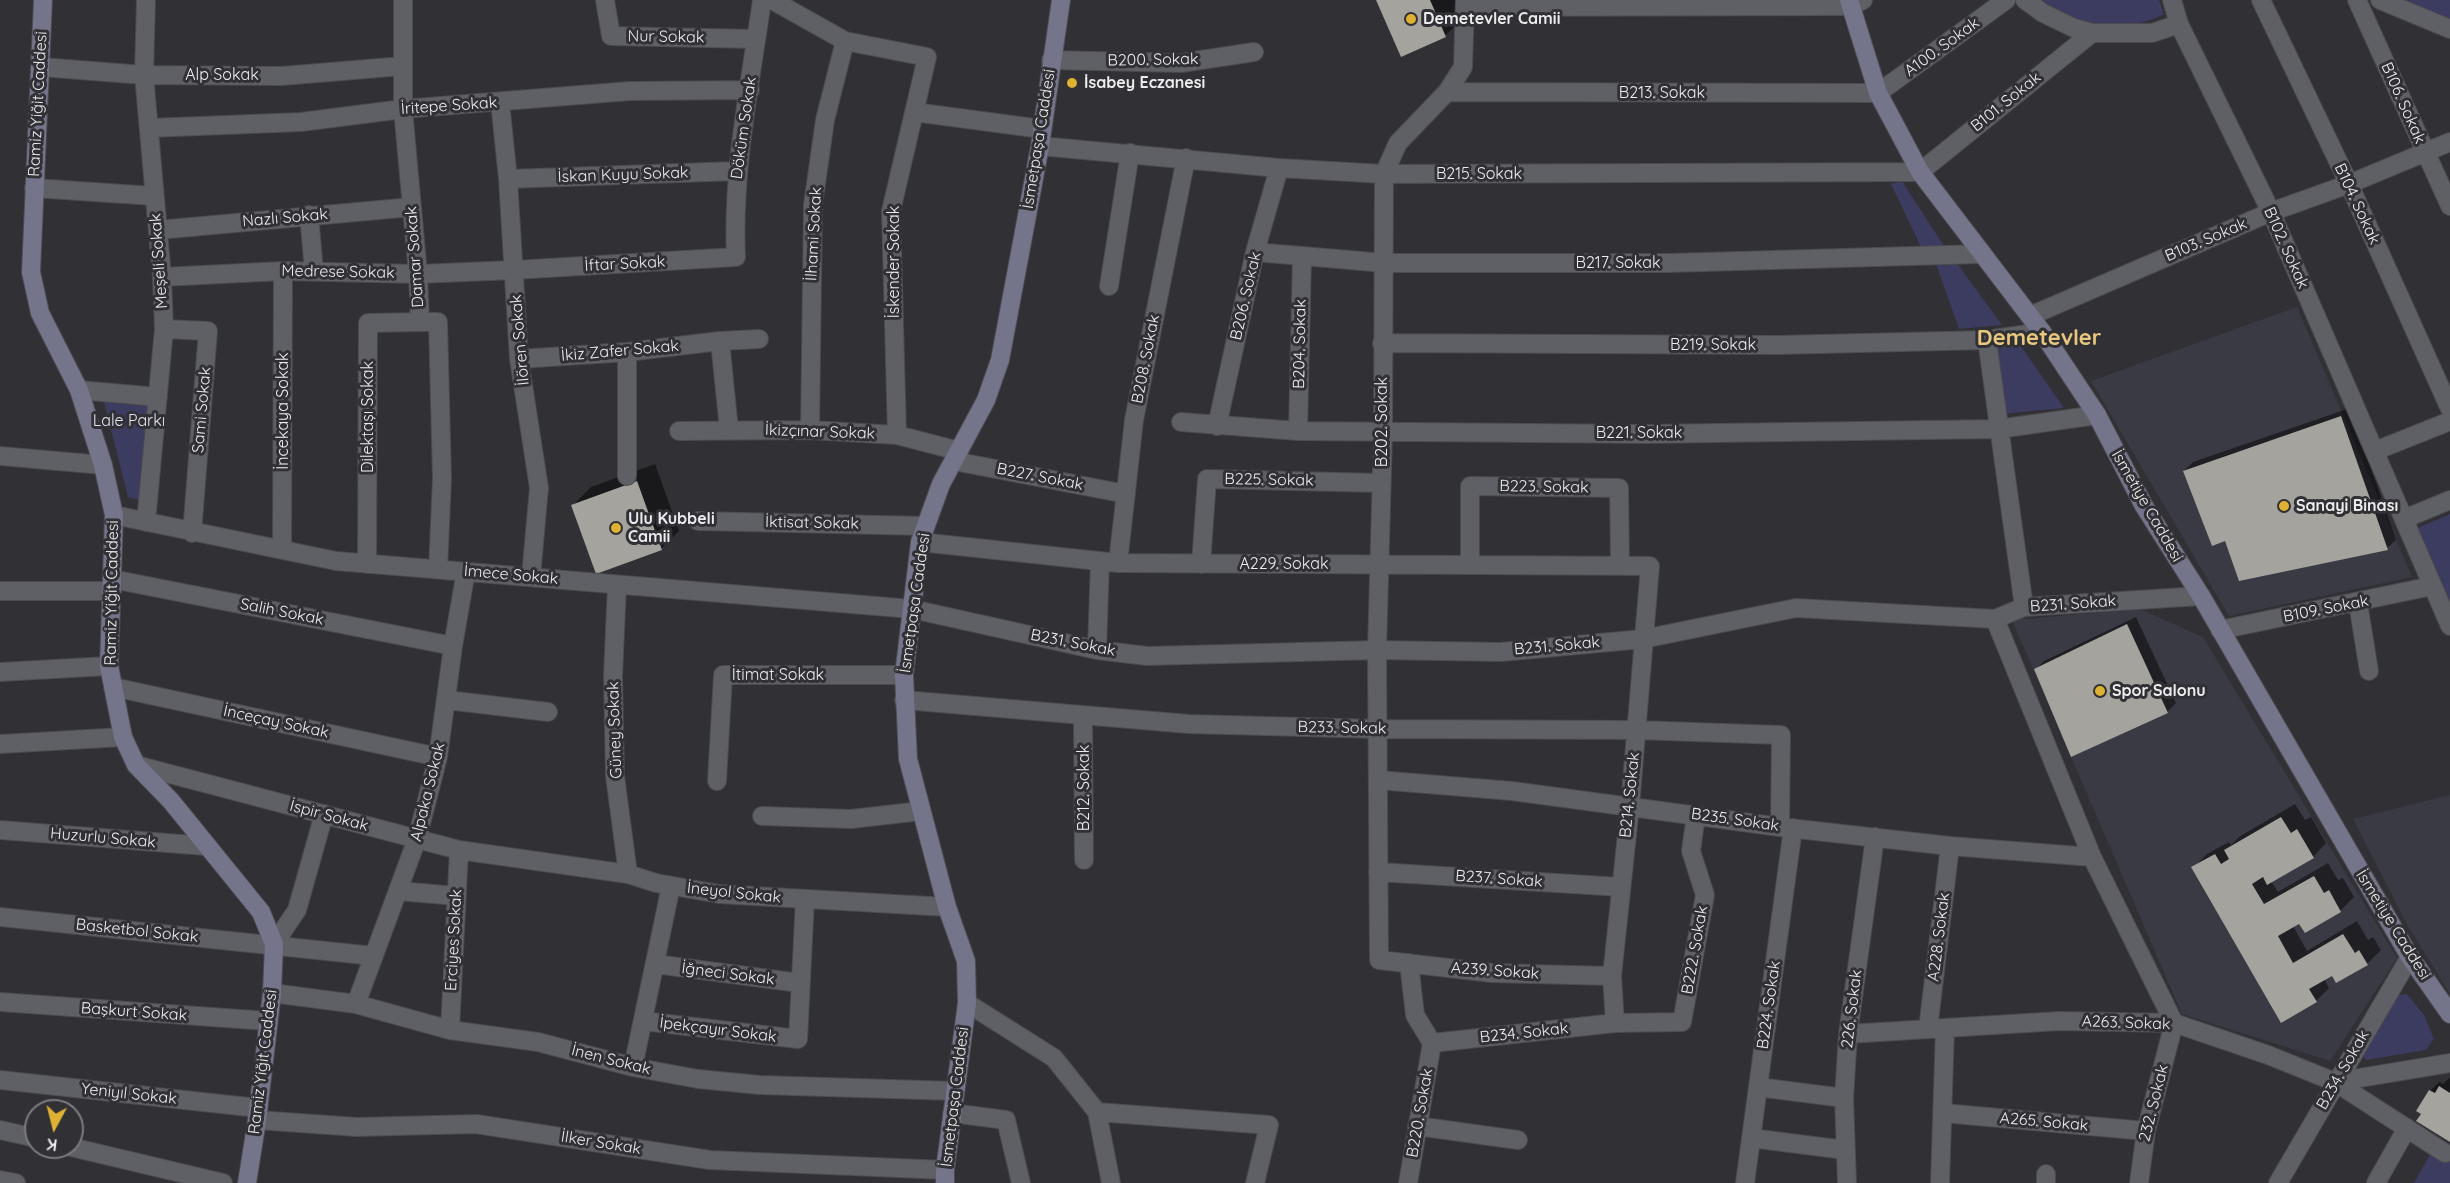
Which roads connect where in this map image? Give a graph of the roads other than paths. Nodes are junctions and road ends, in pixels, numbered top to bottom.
1 (43, 0) edge
2 (146, 0) edge
3 (403, 0) edge
4 (605, 0) edge
5 (762, 0) edge
6 (772, 0) edge
7 (1061, 0) edge
8 (2006, 0) edge
9 (2025, 0) edge
10 (2172, 0) edge
11 (2261, 0) edge
12 (2357, 0) edge
13 (2380, 0) edge
14 (1854, 2) edge
15 (1465, 3) edge
16 (2179, 24) junction
17 (2450, 29) edge
18 (2092, 33) junction
19 (756, 39) junction
20 (845, 41) junction
21 (1254, 52) dead end
22 (1051, 60) junction
23 (404, 66) junction
24 (41, 67) junction
25 (144, 75) junction
26 (750, 90) junction
27 (1447, 92) junction
28 (1878, 93) junction
29 (500, 102) junction
30 (404, 109) junction
31 (914, 112) junction
32 (149, 128) junction
33 (1041, 137) junction
34 (2450, 142) edge
35 (1130, 153) junction
36 (2426, 153) junction
37 (1186, 158) junction
38 (1279, 168) junction
39 (737, 171) junction
40 (1920, 172) junction
41 (1384, 174) junction
42 (508, 179) junction
43 (2349, 184) junction
44 (34, 188) junction
45 (154, 196) junction
46 (2450, 206) edge
47 (412, 207) junction
48 (2271, 212) junction
49 (309, 215) junction
50 (158, 230) junction
51 (1255, 252) junction
52 (1981, 254) junction
53 (1302, 256) junction
54 (736, 257) joint
55 (1385, 263) junction
56 (514, 270) junction
57 (283, 271) junction
58 (314, 271) junction
59 (418, 274) junction
60 (162, 277) junction
61 (1108, 286) dead end
62 (2030, 316) junction
63 (420, 322) junction
64 (164, 329) junction
65 (2042, 332) junction
66 (759, 339) dead end
67 (1988, 340) junction
68 (720, 341) junction
69 (1382, 342) junction
70 (627, 352) junction
71 (519, 359) junction
72 (79, 390) junction
73 (158, 397) junction
74 (2450, 409) edge
75 (2097, 415) junction
76 (2450, 421) edge
77 (1181, 422) dead end
78 (1217, 426) junction
79 (1998, 429) junction
80 (729, 430) junction
81 (810, 430) junction
82 (679, 431) dead end
83 (1298, 431) junction
84 (1383, 433) junction
85 (897, 435) junction
86 (2375, 451) junction
87 (0, 456) edge
88 (956, 456) junction
89 (103, 465) junction
90 (627, 476) dead end
91 (1381, 483) junction
92 (1126, 494) junction
93 (2450, 500) edge
94 (114, 515) junction
95 (2404, 519) junction
96 (698, 521) dead end
97 (146, 522) junction
98 (192, 532) junction
99 (922, 534) junction
100 (282, 550) junction
101 (1109, 562) junction
102 (1380, 563) junction
103 (368, 564) junction
104 (1201, 564) junction
105 (1470, 564) junction
106 (1620, 564) junction
107 (1650, 566) joint
108 (438, 569) junction
109 (466, 571) junction
110 (531, 576) junction
111 (112, 585) junction
112 (617, 585) junction
113 (2432, 586) junction
114 (0, 591) edge
115 (2201, 596) junction
116 (2358, 603) junction
117 (2024, 607) junction
118 (912, 609) junction
119 (1995, 619) junction
120 (2450, 626) edge
121 (2220, 630) junction
122 (1643, 639) junction
123 (453, 646) junction
124 (1097, 650) junction
125 (1377, 651) junction
126 (109, 666) junction
127 (2369, 671) dead end
128 (0, 672) edge
129 (904, 675) junction
130 (113, 687) junction
131 (447, 700) junction
132 (904, 700) junction
133 (548, 712) dead end
134 (1083, 716) junction
135 (1378, 729) junction
136 (1636, 730) junction
137 (1781, 735) joint
138 (123, 737) junction
139 (0, 744) edge
140 (438, 757) junction
141 (136, 765) junction
142 (1378, 780) junction
143 (717, 781) dead end
144 (1630, 806) junction
145 (921, 811) junction
146 (324, 814) junction
147 (1696, 815) junction
148 (762, 816) dead end
149 (1786, 827) junction
150 (0, 830) edge
151 (1875, 837) junction
152 (417, 839) junction
153 (207, 846) junction
154 (1950, 846) junction
155 (459, 850) junction
156 (2092, 857) junction
157 (1084, 860) dead end
158 (524, 861) joint
159 (1378, 872) junction
160 (628, 874) junction
161 (671, 886) junction
162 (1621, 887) junction
163 (398, 891) junction
164 (457, 896) junction
165 (804, 899) junction
166 (947, 907) junction
167 (0, 917) edge
168 (274, 944) junction
169 (374, 956) junction
170 (2410, 957) junction
171 (1379, 960) joint
172 (1409, 963) junction
173 (655, 964) junction
174 (1612, 976) junction
175 (801, 983) junction
176 (272, 993) junction
177 (0, 1002) edge
178 (967, 1003) junction
179 (356, 1004) junction
180 (2450, 1014) edge
181 (268, 1021) junction
182 (643, 1021) junction
183 (1615, 1023) junction
184 (2174, 1023) junction
185 (1936, 1029) junction
186 (450, 1030) junction
187 (1848, 1034) junction
188 (1432, 1043) junction
189 (2450, 1063) edge
190 (633, 1067) junction
191 (0, 1080) edge
192 (2336, 1082) junction
193 (1758, 1088) junction
194 (955, 1091) junction
195 (1844, 1098) junction
196 (1097, 1112) junction
197 (952, 1113) junction
198 (1943, 1113) junction
199 (258, 1114) junction
200 (1418, 1126) junction
201 (2407, 1128) junction
202 (0, 1130) edge
203 (2146, 1131) junction
204 (24, 1135) edge
205 (1751, 1138) junction
206 (1518, 1140) dead end
207 (84, 1150) edge
208 (1845, 1150) junction
209 (2445, 1153) dead end
210 (945, 1176) edge
211 (0, 1180) edge
212 (16, 1183) edge
213 (223, 1183) edge
214 (247, 1183) edge
215 (1022, 1183) edge
216 (1111, 1183) edge
217 (1255, 1183) edge
218 (1408, 1183) edge
219 (1745, 1183) edge
220 (1847, 1183) edge
221 (1940, 1183) edge
222 (2139, 1183) edge
223 (2278, 1183) edge
224 (2376, 1183) edge

1 - 24 main road, Ramiz Yiğit Caddesi
2 - 25 street, Meşeli Sokak
3 - 23 street, Damar Sokak
4 - 19 street, Nur Sokak
5 - 19 street, Döküm Sokak
6 - 20 street
7 - 22 main road, İsmetpaşa Caddesi
8 - 28 street, A100. Sokak
9 - 18 street
10 - 16 street, B102. Sokak
11 - 43 street, B104. Sokak
12 - 36 street, B106. Sokak
13 - 17 street
14 - 15 street
14 - 28 main road, İsmetiye Caddesi
15 - 27 street, B202. Sokak
16 - 18 street
16 - 48 street, B102. Sokak
18 - 40 street, B101. Sokak
19 - 26 street, Döküm Sokak
20 - 31 street, İskender Sokak
20 - 81 street, İlhami Sokak
21 - 22 street, B200. Sokak
22 - 33 main road, İsmetpaşa Caddesi
23 - 25 street, Alp Sokak
23 - 30 street, Damar Sokak
24 - 25 street, Alp Sokak
24 - 44 main road, Ramiz Yiğit Caddesi
25 - 32 street, Meşeli Sokak
26 - 29 street, İritepe Sokak
26 - 39 street, Döküm Sokak
27 - 28 street, B213. Sokak
27 - 41 street, B202. Sokak
28 - 40 main road, İsmetiye Caddesi
29 - 30 street, İritepe Sokak
29 - 42 street, İlören Sokak
30 - 32 street, İritepe Sokak
30 - 47 street, Damar Sokak
31 - 33 street, B215. Sokak
31 - 85 street, İskender Sokak
32 - 45 street, Meşeli Sokak
33 - 35 street, B215. Sokak
33 - 88 main road, İsmetpaşa Caddesi
34 - 36 street, B103. Sokak
35 - 37 street, B215. Sokak
35 - 61 street
36 - 43 street, B103. Sokak
36 - 46 street, B106. Sokak
37 - 38 street, B215. Sokak
37 - 92 street, B208. Sokak
38 - 41 street, B215. Sokak
38 - 51 street, B206. Sokak
39 - 42 street, İskan Kuyu Sokak
39 - 54 street, Döküm Sokak
40 - 41 street, B215. Sokak
40 - 52 main road, İsmetiye Caddesi
41 - 55 street, B202. Sokak
42 - 56 street, İlören Sokak
43 - 48 street, B103. Sokak
43 - 74 street, B104. Sokak
44 - 45 street
44 - 72 main road, Ramiz Yiğit Caddesi
45 - 50 street, Meşeli Sokak
47 - 49 street, Nazlı Sokak
47 - 59 street, Damar Sokak
48 - 62 street, B103. Sokak
48 - 86 street, B102. Sokak
49 - 50 street, Nazlı Sokak
49 - 58 street
50 - 60 street, Meşeli Sokak
51 - 53 street, B217. Sokak
51 - 78 street, B206. Sokak
52 - 55 street, B217. Sokak
52 - 62 main road, İsmetiye Caddesi
53 - 55 street, B217. Sokak
53 - 83 street, B204. Sokak
54 - 56 street, İftar Sokak
55 - 69 street, B202. Sokak
56 - 59 street, Medrese Sokak
56 - 71 street, İlören Sokak
57 - 58 street, Medrese Sokak
57 - 60 street, Medrese Sokak
57 - 100 street, İncekaya Sokak
58 - 59 street, Medrese Sokak
59 - 63 street, Damar Sokak
60 - 64 street, Meşeli Sokak
62 - 65 main road, İsmetiye Caddesi
63 - 103 street, Dilektaşı Sokak
63 - 108 street, Damar Sokak
64 - 73 street, Meşeli Sokak
64 - 98 street, Sami Sokak
65 - 67 street, B219. Sokak
65 - 75 main road, İsmetiye Caddesi
66 - 68 street, İkiz Zafer Sokak
67 - 69 street, B219. Sokak
67 - 79 street
68 - 70 street, İkiz Zafer Sokak
68 - 80 street
69 - 84 street, B202. Sokak
70 - 71 street, İkiz Zafer Sokak
70 - 90 street
71 - 110 street, İlören Sokak
72 - 73 street
72 - 89 main road, Ramiz Yiğit Caddesi
73 - 97 street, Meşeli Sokak
75 - 79 street, B221. Sokak
75 - 115 main road, İsmetiye Caddesi
76 - 86 street
77 - 78 street, B221. Sokak
78 - 83 street, B221. Sokak
79 - 84 street, B221. Sokak
79 - 117 street
80 - 81 street, İkizçınar Sokak
80 - 82 street, İkizçınar Sokak
81 - 85 street, İkizçınar Sokak
83 - 84 street, B221. Sokak
84 - 91 street, B202. Sokak
85 - 88 street, İkizçınar Sokak
86 - 95 street, B102. Sokak
87 - 89 street
88 - 92 street, B227. Sokak
88 - 99 main road, İsmetpaşa Caddesi
89 - 94 main road, Ramiz Yiğit Caddesi
91 - 102 street, B202. Sokak
91 - 104 street, B225. Sokak
92 - 101 street, B208. Sokak
93 - 95 street
94 - 97 street, İmece Sokak
94 - 111 main road, Ramiz Yiğit Caddesi
95 - 113 street, B102. Sokak
96 - 99 street, İktisat Sokak
97 - 98 street, İmece Sokak
98 - 100 street, İmece Sokak
99 - 101 street, A229. Sokak
99 - 118 main road, İsmetpaşa Caddesi
100 - 103 street, İmece Sokak
101 - 104 street, A229. Sokak
101 - 124 street, B208. Sokak
102 - 104 street, A229. Sokak
102 - 105 street, A229. Sokak
102 - 125 street, B202. Sokak
103 - 108 street, İmece Sokak
105 - 106 street, A229. Sokak
105 - 106 street, B223. Sokak
106 - 107 street, A229. Sokak
107 - 122 street, B214. Sokak
108 - 109 street, İmece Sokak
109 - 110 street, İmece Sokak
109 - 123 street, Alpaka Sokak
110 - 112 street, İmece Sokak
111 - 114 street, Salih Sokak
111 - 123 street, Salih Sokak
111 - 126 main road, Ramiz Yiğit Caddesi
112 - 118 street, İmece Sokak
112 - 160 street, Güney Sokak
113 - 116 street, B109. Sokak
113 - 120 street, B102. Sokak
115 - 117 street, B231. Sokak
115 - 121 main road, İsmetiye Caddesi
116 - 121 street, B109. Sokak
116 - 127 street
117 - 119 street, B231. Sokak
118 - 124 street, B231. Sokak
118 - 129 main road, İsmetpaşa Caddesi
119 - 122 street, B231. Sokak
119 - 156 street
121 - 170 main road, İsmetiye Caddesi
122 - 125 street, B231. Sokak
122 - 136 street, B214. Sokak
123 - 131 street, Alpaka Sokak
124 - 125 street, B231. Sokak
125 - 135 street, B202. Sokak
126 - 128 street
126 - 130 main road, Ramiz Yiğit Caddesi
129 - 132 main road, İsmetpaşa Caddesi
129 - 143 street, İtimat Sokak
130 - 138 main road, Ramiz Yiğit Caddesi
130 - 140 street, İnceçay Sokak
131 - 133 street
131 - 140 street, Alpaka Sokak
132 - 134 street, B233. Sokak
132 - 145 main road, İsmetpaşa Caddesi
134 - 135 street, B233. Sokak
134 - 157 street, B212. Sokak
135 - 136 street, B233. Sokak
135 - 142 street, B202. Sokak
136 - 137 street, B233. Sokak
136 - 144 street, B214. Sokak
137 - 149 street, B224. Sokak
138 - 139 street
138 - 141 main road, Ramiz Yiğit Caddesi
140 - 152 street, Alpaka Sokak
141 - 146 street, İspir Sokak
141 - 153 main road, Ramiz Yiğit Caddesi
142 - 144 street, B235. Sokak
142 - 159 street, B202. Sokak
144 - 147 street, B235. Sokak
144 - 162 street, B214. Sokak
145 - 148 street
145 - 166 main road, İsmetpaşa Caddesi
146 - 152 street, İspir Sokak
146 - 168 street
147 - 149 street, B235. Sokak
147 - 183 street, B222. Sokak
149 - 151 street, B235. Sokak
149 - 193 street, B224. Sokak
150 - 153 street, Huzurlu Sokak
151 - 154 street, B235. Sokak
151 - 187 street, 226. Sokak
152 - 155 street, İspir Sokak
152 - 163 street, Alpaka Sokak
153 - 168 main road, Ramiz Yiğit Caddesi
154 - 156 street, B235. Sokak
154 - 185 street, A228. Sokak
155 - 158 street, İspir Sokak
155 - 164 street, Erciyes Sokak
156 - 184 street
158 - 160 street, İneyol Sokak
159 - 162 street, B237. Sokak
159 - 171 street, B202. Sokak
160 - 161 street, İneyol Sokak
161 - 165 street, İneyol Sokak
161 - 173 street
162 - 174 street, B214. Sokak
163 - 164 street
163 - 169 street, Alpaka Sokak
164 - 186 street, Erciyes Sokak
165 - 166 street, İneyol Sokak
165 - 175 street, İpekçayır Sokak
166 - 178 main road, İsmetpaşa Caddesi
167 - 168 street, Basketbol Sokak
168 - 169 street, Basketbol Sokak
168 - 176 main road, Ramiz Yiğit Caddesi
169 - 179 street, Alpaka Sokak
170 - 180 main road, İsmetiye Caddesi
170 - 192 street, B234. Sokak
171 - 172 street, A239. Sokak
172 - 174 street, A239. Sokak
172 - 188 street
173 - 175 street, İğneci Sokak
173 - 182 street
174 - 183 street, B214. Sokak
175 - 182 street, İpekçayır Sokak
176 - 179 street, İnen Sokak
176 - 181 main road, Ramiz Yiğit Caddesi
177 - 181 street, Başkurt Sokak
178 - 194 main road, İsmetpaşa Caddesi
178 - 196 street
179 - 186 street, İnen Sokak
181 - 199 main road, Ramiz Yiğit Caddesi
182 - 190 street
183 - 188 street, B234. Sokak
184 - 185 street, A263. Sokak
184 - 192 street, A263. Sokak
184 - 203 street, 232. Sokak
185 - 187 street, A263. Sokak
185 - 198 street, A228. Sokak
186 - 190 street, İnen Sokak
187 - 195 street, 226. Sokak
188 - 200 street, B220. Sokak
189 - 192 street
190 - 194 street, İnen Sokak
191 - 199 street, Yeniyıl Sokak
192 - 201 street, A263. Sokak
192 - 223 street, B234. Sokak
193 - 195 street
193 - 205 street, B224. Sokak
194 - 197 main road, İsmetpaşa Caddesi
195 - 208 street, 226. Sokak
196 - 216 street
196 - 217 street
197 - 210 main road, İsmetpaşa Caddesi
197 - 215 street
198 - 203 street, A265. Sokak
198 - 221 street, A228. Sokak
199 - 210 street, İlker Sokak
199 - 214 main road, Ramiz Yiğit Caddesi
200 - 206 street
200 - 218 street, B220. Sokak
201 - 209 street, A263. Sokak
201 - 224 street
202 - 204 street
203 - 222 street, 232. Sokak
205 - 208 street
205 - 219 street, B224. Sokak
207 - 213 street
208 - 220 street, 226. Sokak
211 - 212 street

